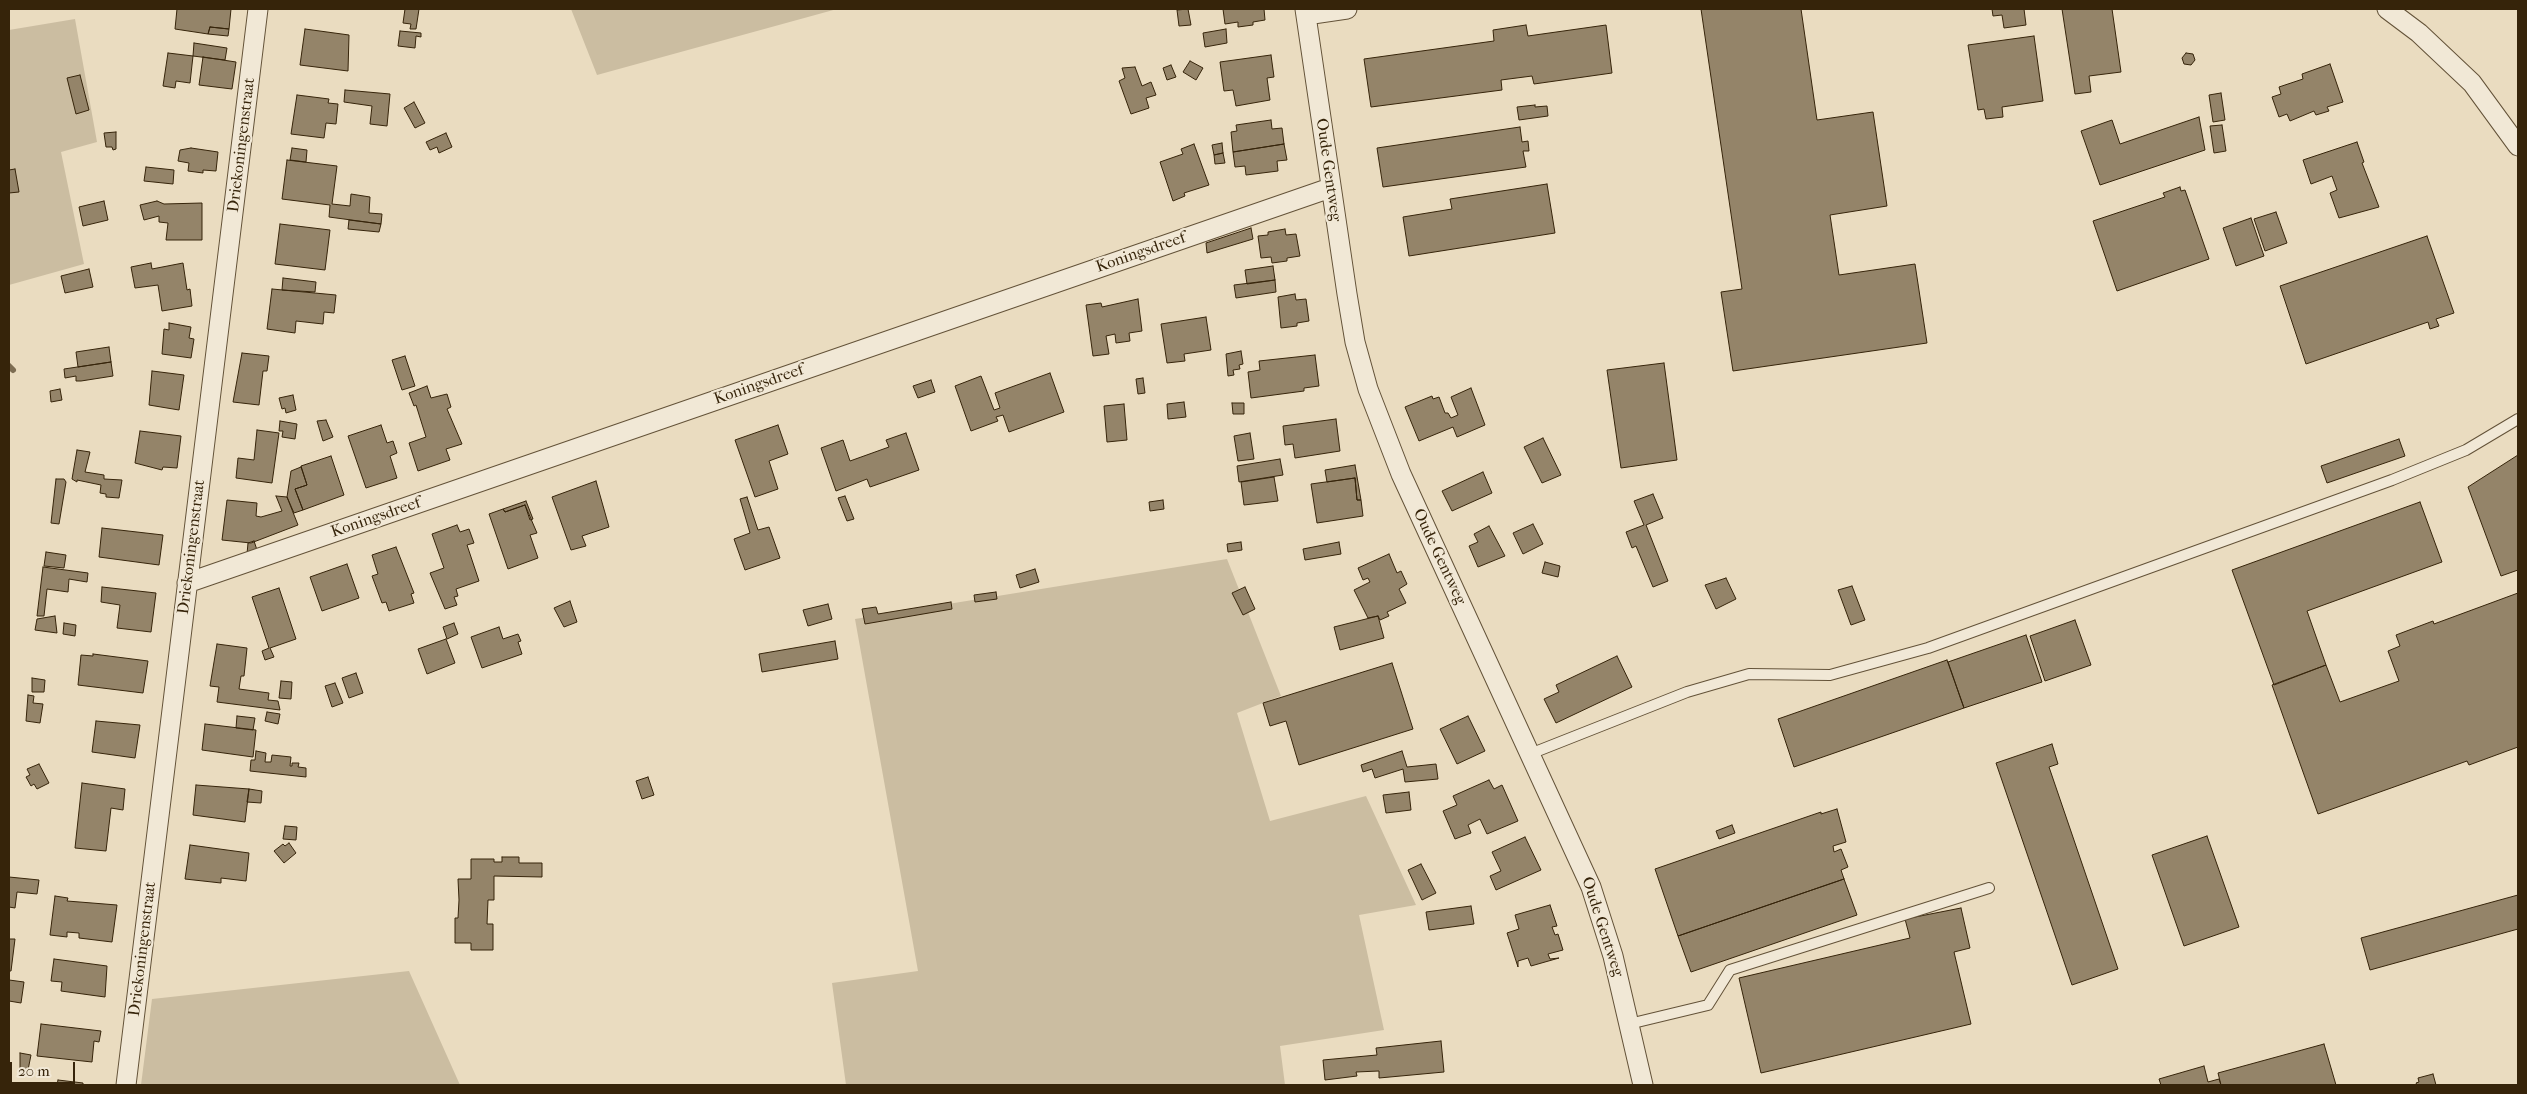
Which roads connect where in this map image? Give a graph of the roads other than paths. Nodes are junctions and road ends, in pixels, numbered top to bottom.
1 (258, 9) edge
2 (1348, 9) edge
3 (2387, 9) edge
4 (1306, 12) edge
5 (2518, 146) edge
6 (1330, 188) junction
7 (2518, 419) edge
8 (187, 583) junction
9 (1530, 754) junction
10 (1989, 888) dead end
11 (1629, 1024) junction
12 (126, 1085) edge
13 (1643, 1085) edge

1 - 8 street, Driekoningenstraat
2 - 4 street
3 - 5 street
4 - 6 street, Oude Gentweg
6 - 8 street, Koningsdreef
6 - 9 street, Oude Gentweg
7 - 9 lane
8 - 12 street, Driekoningenstraat
9 - 11 street, Oude Gentweg
10 - 11 lane
11 - 13 street, Oude Gentweg

